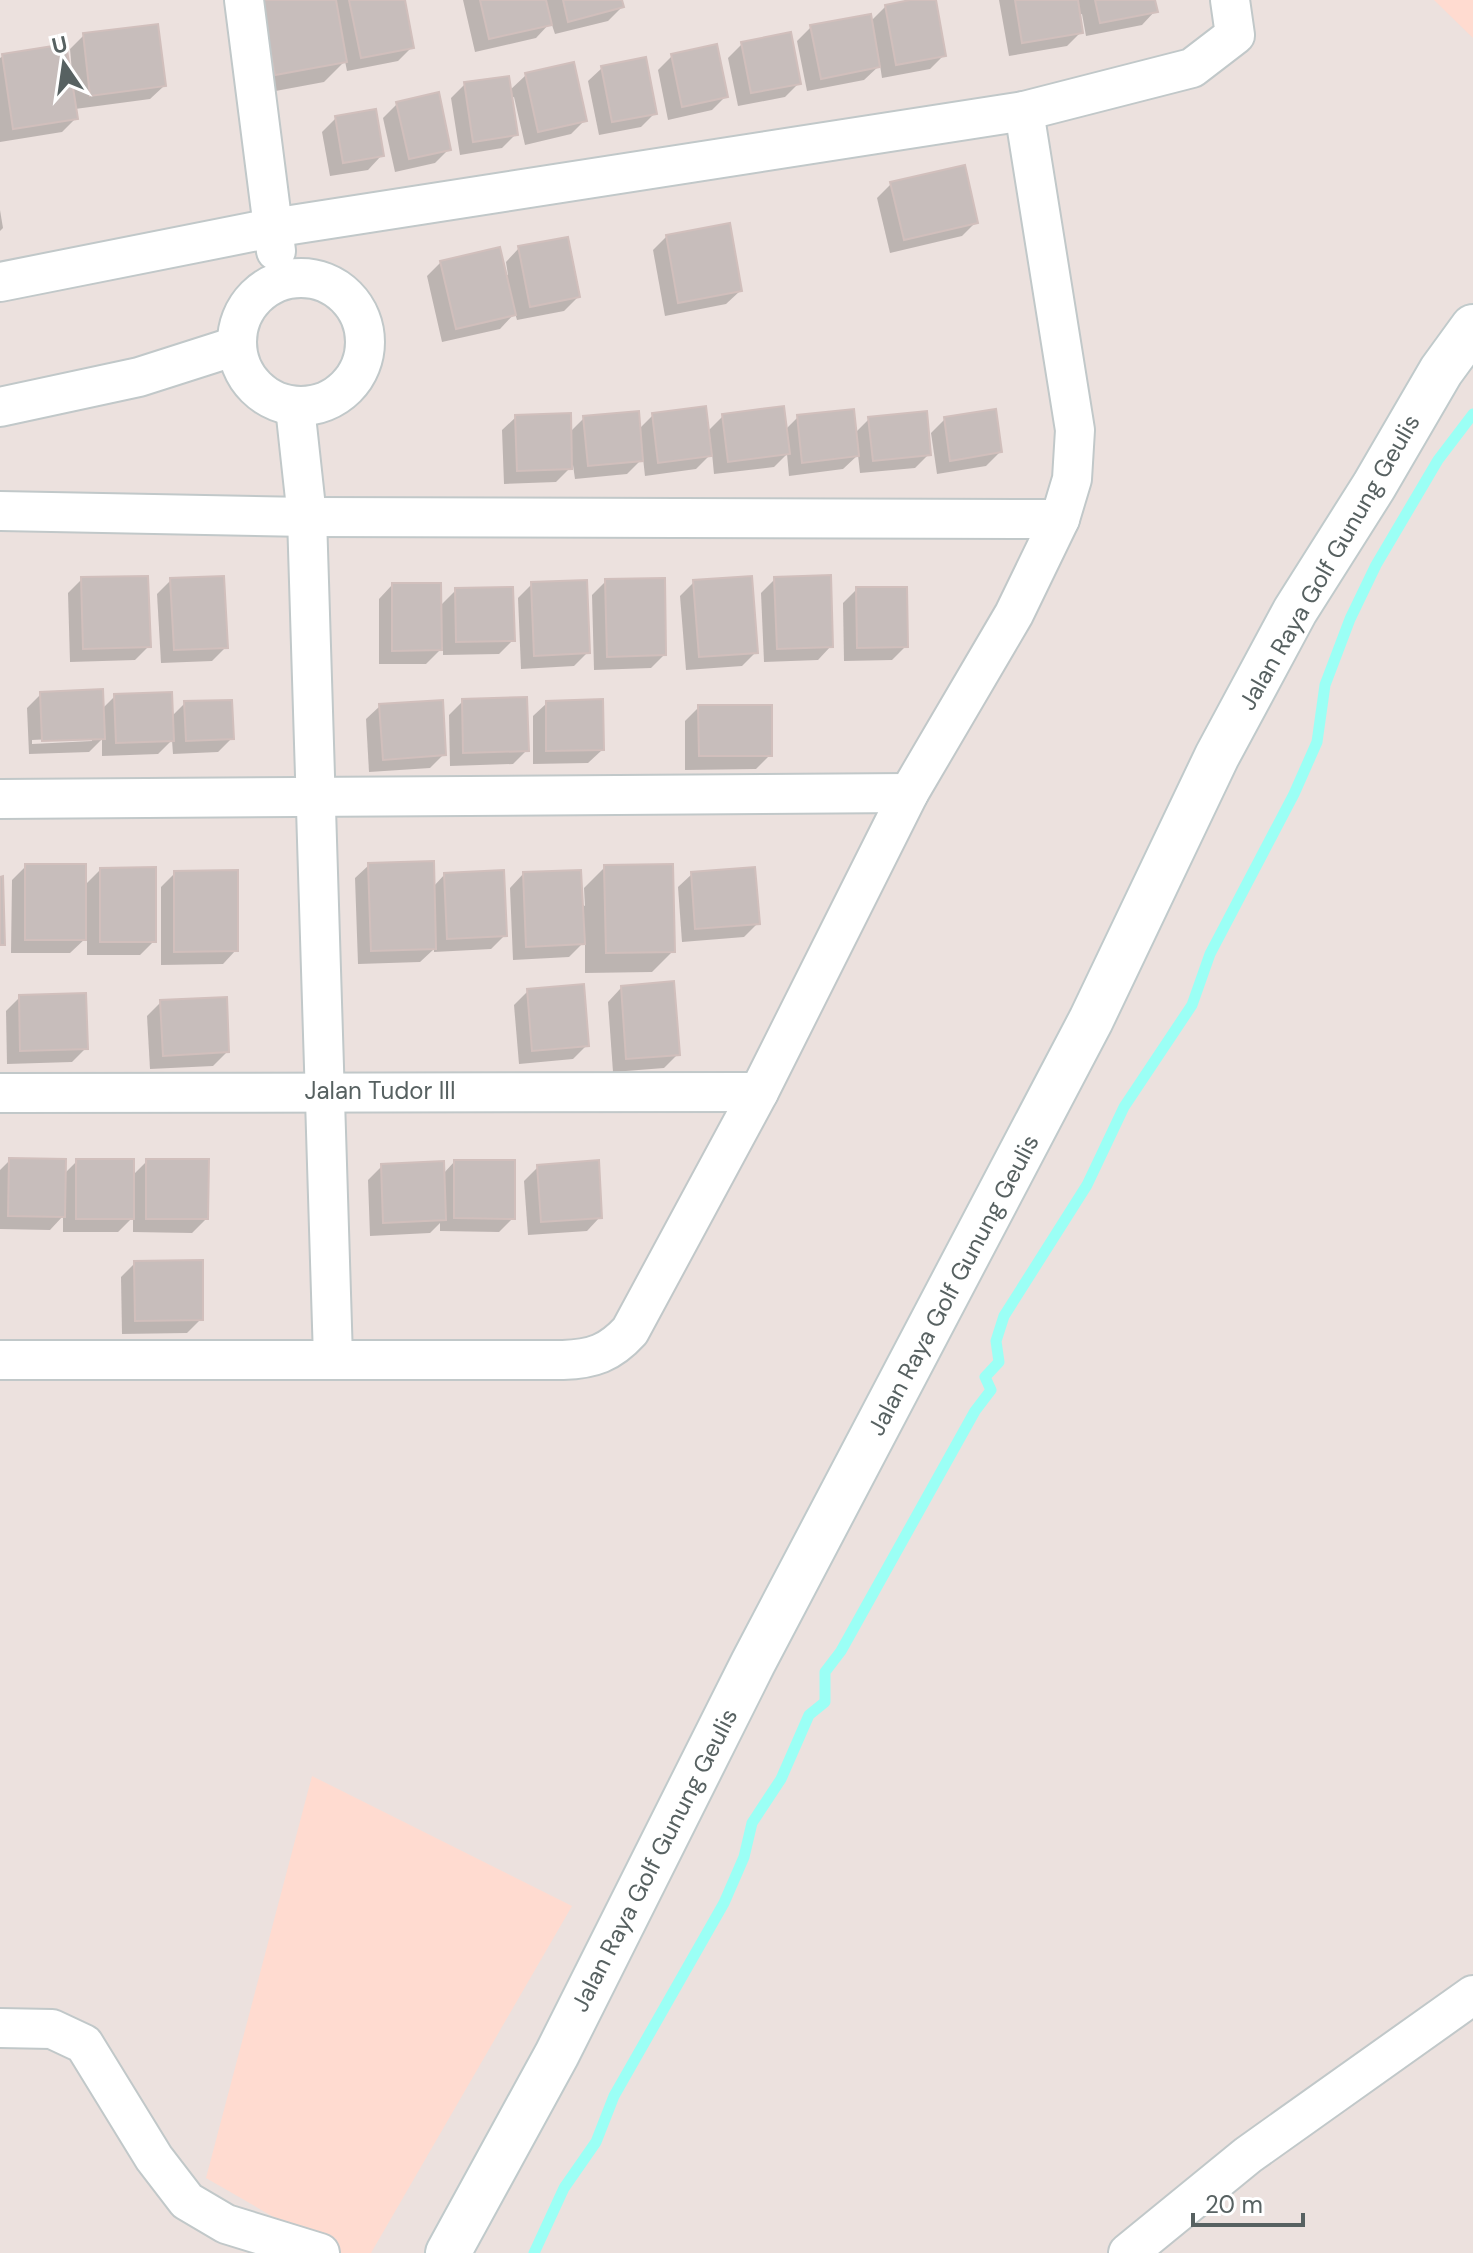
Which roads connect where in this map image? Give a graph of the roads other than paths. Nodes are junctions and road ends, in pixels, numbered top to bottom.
1 (244, 0) edge
2 (1230, 0) edge
3 (1024, 111) junction
4 (272, 228) junction
5 (282, 281) junction
6 (0, 282) edge
7 (1473, 327) edge
8 (236, 346) junction
9 (0, 407) edge
10 (295, 407) junction
11 (0, 511) edge
12 (307, 517) junction
13 (1060, 519) junction
14 (909, 793) junction
15 (0, 799) edge
16 (313, 799) junction
17 (327, 1090) junction
18 (759, 1092) junction
19 (0, 1093) edge
20 (333, 1358) junction
21 (0, 1360) edge
22 (1473, 1995) edge
23 (0, 2028) edge
24 (320, 2253) edge
25 (448, 2253) edge
26 (1128, 2253) edge

1 - 4 street
2 - 3 street
3 - 4 street
3 - 13 street
4 - 5 street
4 - 6 street
5 - 8 street
5 - 10 street
7 - 25 main road, Jalan Raya Golf Gunung Geulis
8 - 9 street
8 - 10 street
10 - 12 street
11 - 12 street
12 - 13 street
12 - 16 street
13 - 14 street
14 - 16 street
14 - 18 street
15 - 16 street
16 - 17 street
17 - 18 street, Jalan Tudor III
17 - 19 street, Jalan Tudor III
17 - 20 street
18 - 20 street
20 - 21 street
22 - 26 street
23 - 24 street

